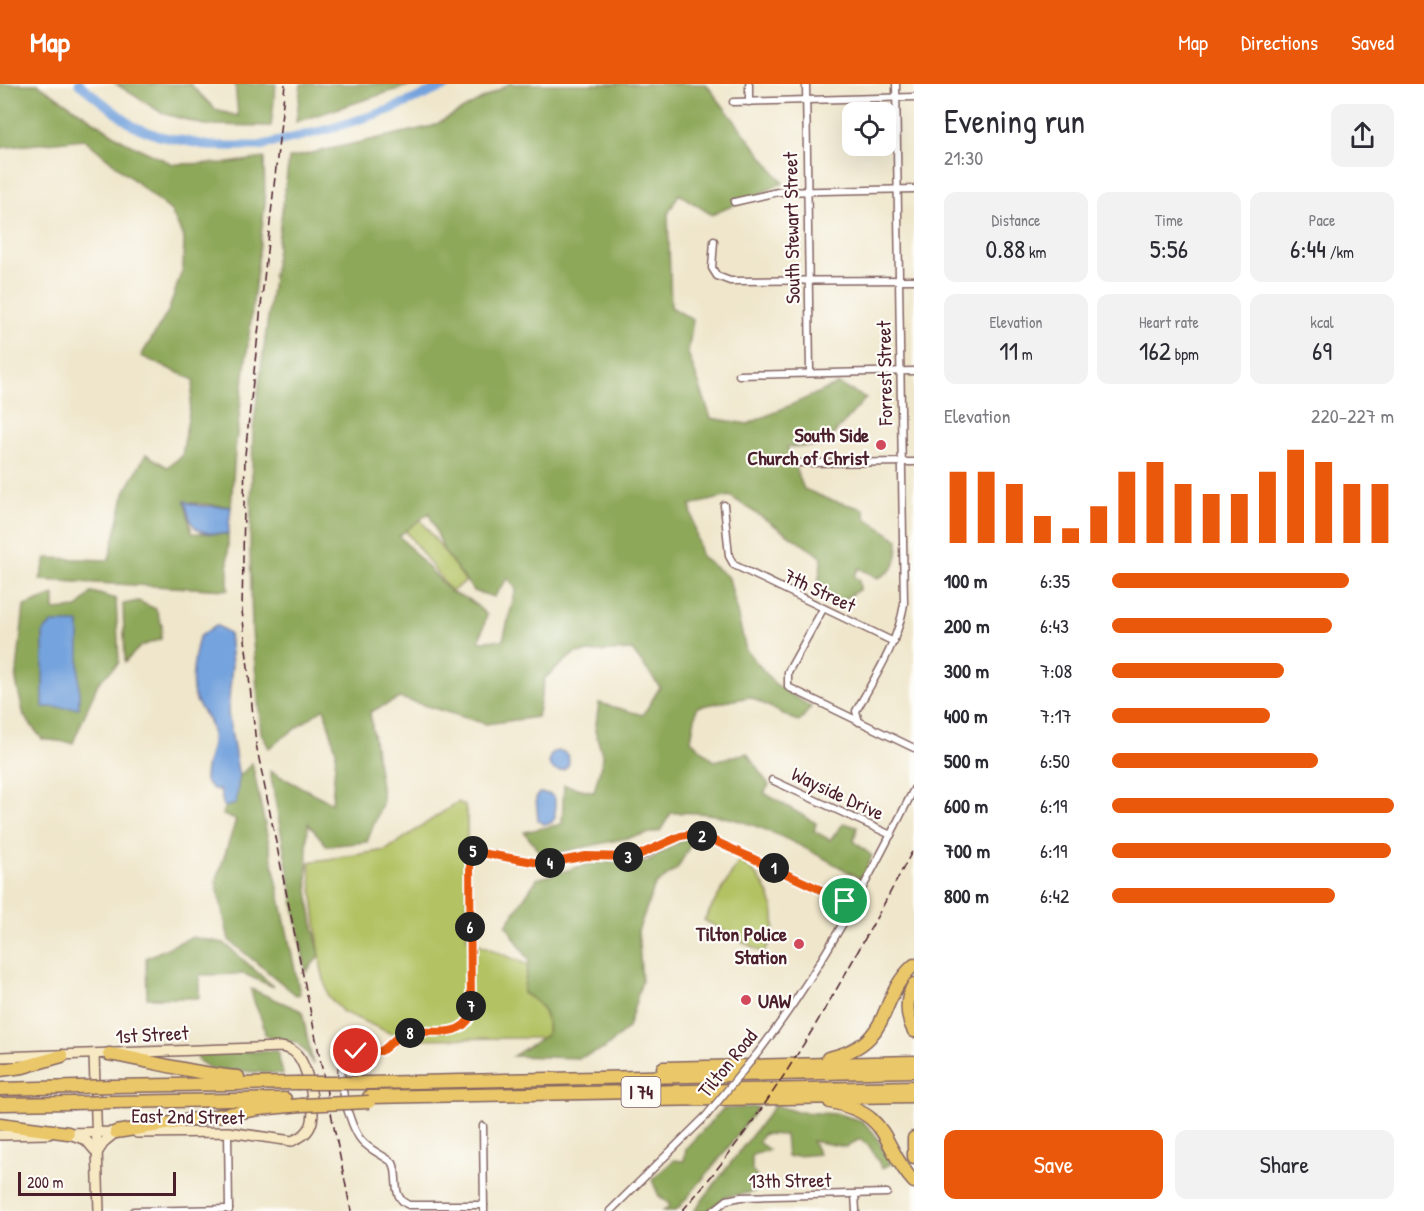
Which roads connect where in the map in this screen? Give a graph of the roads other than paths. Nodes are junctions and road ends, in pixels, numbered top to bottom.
1 (749, 84) edge
2 (806, 84) edge
3 (896, 84) edge
4 (896, 97) junction
5 (914, 97) edge
6 (806, 101) junction
7 (734, 102) dead end
8 (749, 102) junction
9 (898, 189) junction
10 (914, 189) edge
11 (806, 190) junction
12 (734, 202) dead end
13 (714, 241) dead end
14 (899, 280) junction
15 (914, 280) edge
16 (808, 282) junction
17 (900, 371) junction
18 (914, 371) edge
19 (810, 372) junction
20 (739, 375) dead end
21 (902, 462) junction
22 (914, 462) edge
23 (800, 463) dead end
24 (724, 505) dead end
25 (823, 609) junction
26 (894, 642) junction
27 (859, 722) junction
28 (914, 747) edge
29 (772, 780) dead end
30 (914, 789) edge
31 (891, 835) junction
32 (854, 904) junction
33 (914, 965) edge
34 (914, 984) edge
35 (914, 1031) edge
36 (94, 1054) junction
37 (109, 1054) junction
38 (62, 1056) junction
39 (0, 1058) edge
40 (914, 1062) edge
41 (806, 1064) junction
42 (0, 1070) edge
43 (914, 1071) edge
44 (482, 1080) junction
45 (292, 1083) junction
46 (914, 1087) edge
47 (0, 1089) edge
48 (556, 1094) junction
49 (914, 1096) edge
50 (796, 1098) junction
51 (301, 1102) junction
52 (0, 1104) edge
53 (0, 1124) edge
54 (483, 1126) dead end
55 (309, 1128) joint
56 (96, 1132) junction
57 (116, 1132) junction
58 (228, 1132) junction
59 (68, 1133) junction
60 (0, 1135) edge
61 (914, 1138) edge
62 (97, 1153) junction
63 (914, 1157) edge
64 (914, 1182) edge
65 (887, 1193) dead end
66 (855, 1194) junction
67 (484, 1208) edge
68 (229, 1210) edge
69 (99, 1211) edge
70 (134, 1211) edge
71 (610, 1211) edge
72 (713, 1211) edge
73 (856, 1211) edge

1 - 8 street
2 - 6 street, South Stewart Street
3 - 4 street, Forrest Street
4 - 5 street
4 - 6 street
4 - 9 street, Forrest Street
6 - 8 street
6 - 11 street, South Stewart Street
7 - 8 street
9 - 10 street
9 - 11 street
9 - 14 street, Forrest Street
11 - 12 street
11 - 16 street, South Stewart Street
13 - 16 street
14 - 15 street
14 - 16 street
14 - 17 street, Forrest Street
16 - 19 street, South Stewart Street
17 - 18 street
17 - 19 street
17 - 21 street, Forrest Street
19 - 20 street
21 - 22 street
21 - 23 street
21 - 26 street, Forrest Street
24 - 25 street, 7th Street
25 - 26 street, 7th Street
25 - 27 street
26 - 27 street, Forrest Street
27 - 28 street
29 - 31 street, Wayside Drive
30 - 31 street, Tilton Road
31 - 32 street, Tilton Road
32 - 67 street
32 - 71 street, Tilton Road, bridge
33 - 41 highway
34 - 35 highway
36 - 37 street, 1st Street
36 - 38 street, 1st Street
36 - 56 street
37 - 45 highway
37 - 55 street, 1st Street
38 - 39 street, 1st Street
38 - 42 highway
40 - 41 highway
41 - 44 highway
43 - 44 highway, I 74
44 - 45 highway, I 74, bridge
45 - 47 highway, I 74, bridge
46 - 48 highway, I 74
48 - 50 highway
48 - 51 highway, I 74
49 - 50 highway
50 - 64 highway
51 - 52 highway, I 74, bridge
51 - 57 highway
53 - 59 highway
54 - 67 street
55 - 58 street, East 2nd Street
56 - 57 street, East 2nd Street
56 - 59 street, East 2nd Street
56 - 62 street
57 - 58 street, East 2nd Street
57 - 62 street
58 - 68 street
59 - 60 street, East 2nd Street
59 - 62 street
61 - 63 highway
62 - 69 street
65 - 66 street, 13th Street
66 - 72 street, 13th Street
66 - 73 street
68 - 70 street

